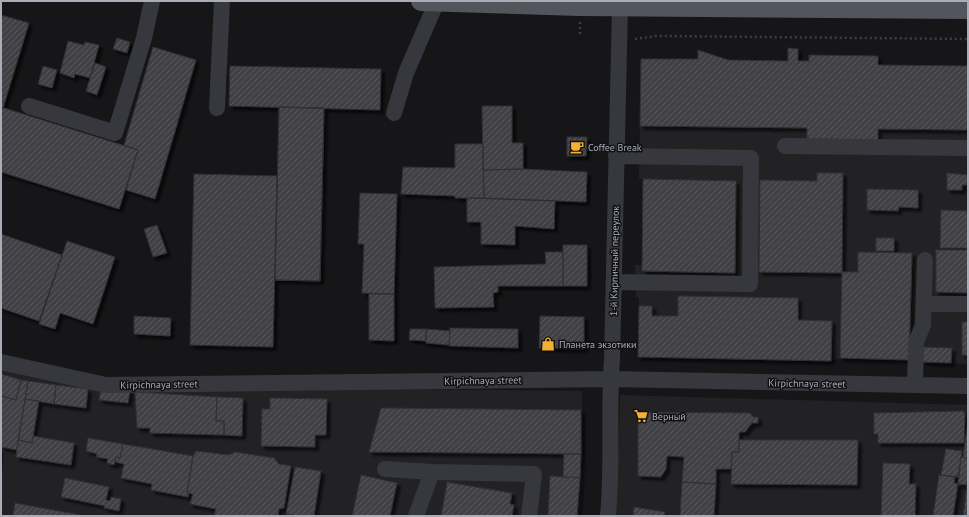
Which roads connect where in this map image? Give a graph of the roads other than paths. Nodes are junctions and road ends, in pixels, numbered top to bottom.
1 (152, 1) edge
2 (222, 1) edge
3 (421, 1) edge
4 (437, 1) edge
5 (650, 4) edge
6 (825, 4) edge
7 (620, 6) junction
8 (968, 9) edge
9 (29, 106) dead end
10 (216, 108) dead end
11 (394, 113) dead end
12 (785, 146) dead end
13 (968, 148) edge
14 (616, 156) junction
15 (925, 260) dead end
16 (614, 282) junction
17 (924, 304) junction
18 (968, 304) edge
19 (1, 362) edge
20 (611, 379) junction
21 (915, 385) junction
22 (968, 386) edge
23 (385, 469) dead end
24 (432, 472) junction
25 (416, 516) edge
26 (529, 516) edge
27 (608, 516) edge

1 - 9 street
2 - 10 street
3 - 4 main road
4 - 7 main road
4 - 11 street
5 - 6 main road
5 - 7 main road
6 - 8 main road
7 - 14 street, 1-й Кирпичный переулок
12 - 13 street
14 - 16 street, 1-й Кирпичный переулок
14 - 16 street
15 - 17 street
16 - 20 street, 1-й Кирпичный переулок
17 - 18 street
17 - 21 street
19 - 20 street, Kirpichnaya street
20 - 21 street, Kirpichnaya street
20 - 27 street, 1-й Кирпичный переулок
21 - 22 street, Kirpichnaya street
23 - 24 street
24 - 25 street
24 - 26 street

